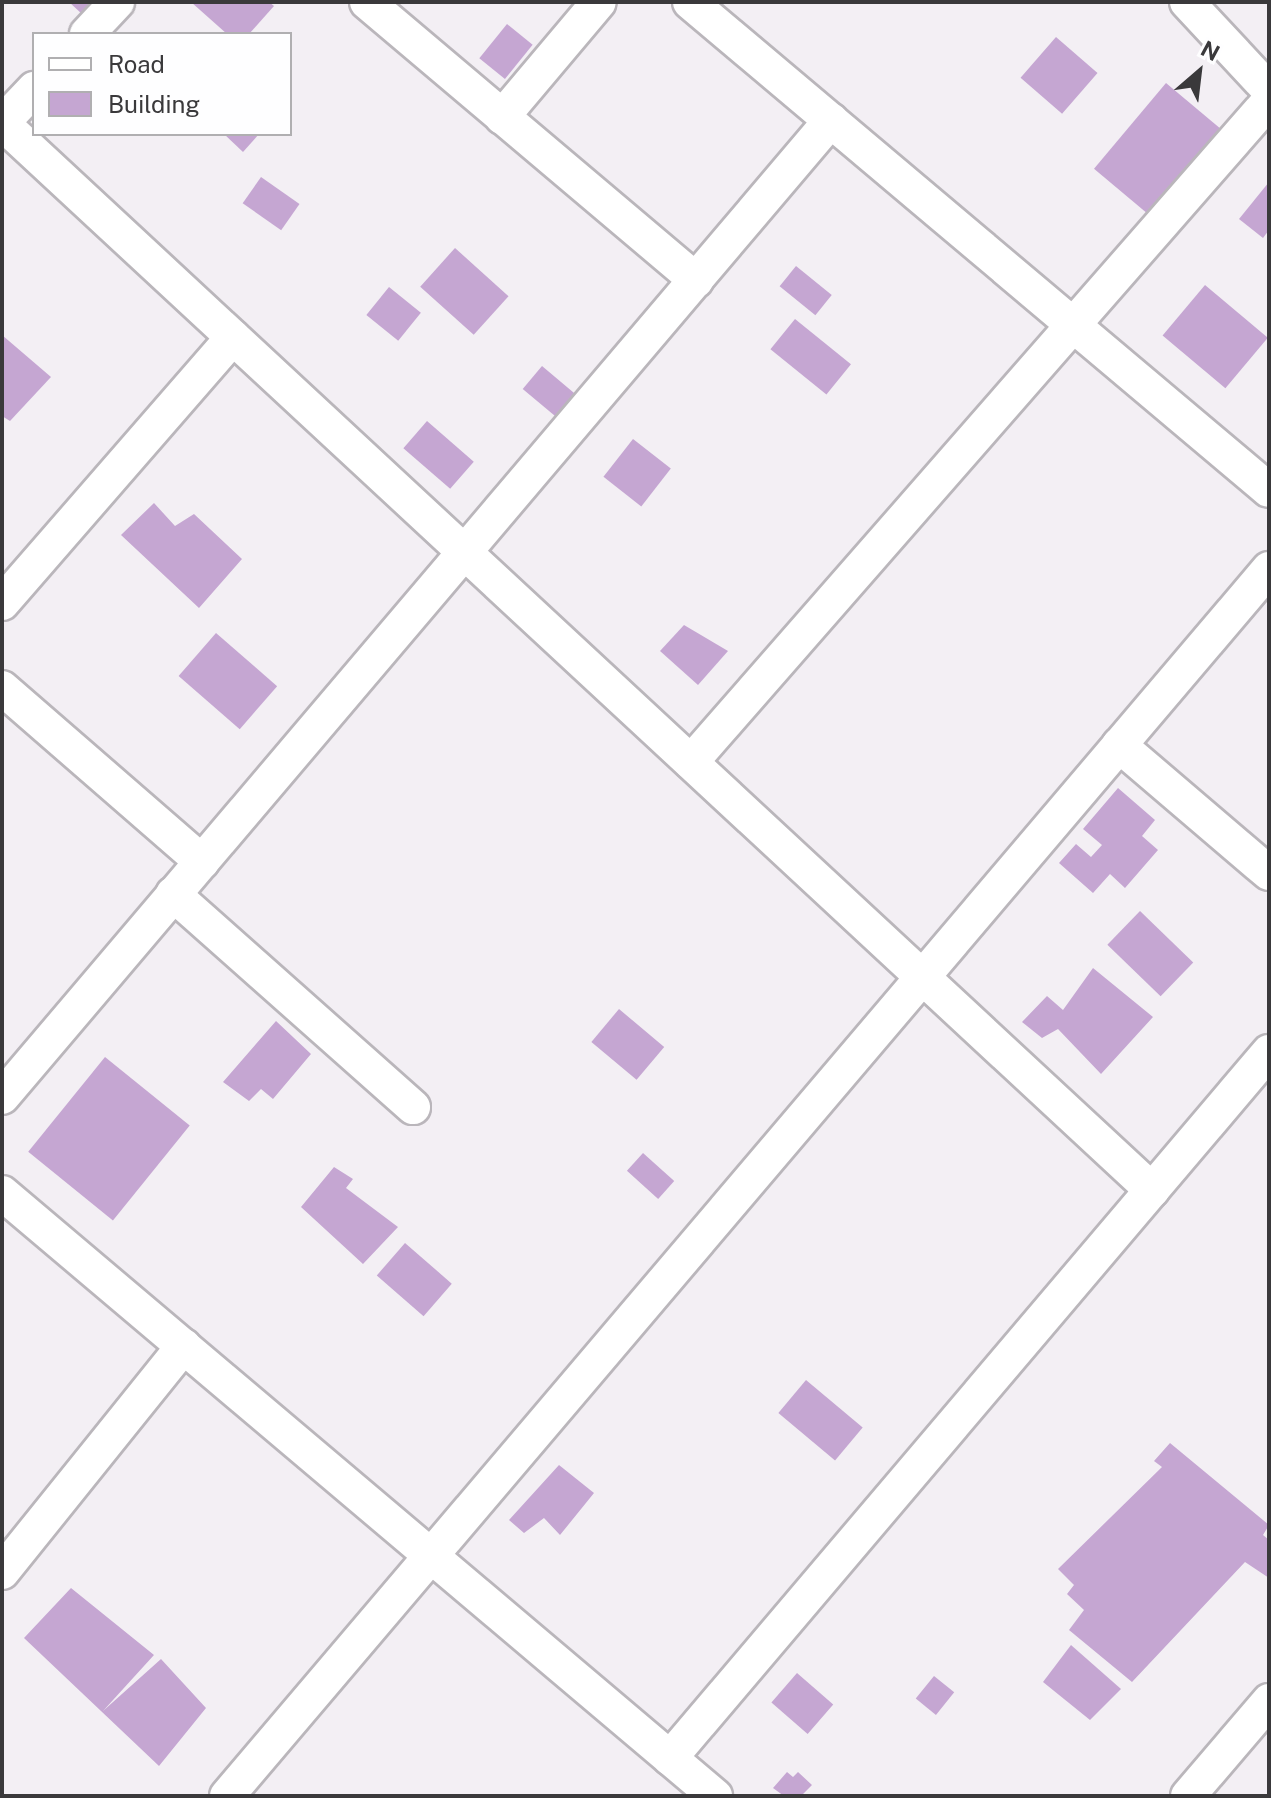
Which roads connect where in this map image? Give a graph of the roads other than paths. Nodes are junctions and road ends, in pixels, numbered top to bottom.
1 (117, 2) edge
2 (367, 2) edge
3 (599, 2) edge
4 (690, 2) edge
5 (1187, 2) edge
6 (89, 32) edge
7 (1269, 90) edge
8 (32, 91) edge
9 (1269, 101) edge
10 (502, 117) junction
11 (831, 120) junction
12 (2, 123) edge
13 (696, 280) junction
14 (1073, 323) junction
15 (233, 337) junction
16 (1269, 490) edge
17 (465, 552) junction
18 (1269, 569) edge
19 (2, 603) edge
20 (2, 688) edge
21 (1119, 745) junction
22 (691, 762) junction
23 (202, 862) junction
24 (1269, 873) edge
25 (173, 894) junction
26 (922, 976) junction
27 (1269, 1052) edge
28 (2, 1097) edge
29 (413, 1107) dead end
30 (1152, 1190) junction
31 (2, 1193) edge
32 (184, 1346) junction
33 (431, 1555) junction
34 (2, 1572) edge
35 (1269, 1701) edge
36 (670, 1758) junction
37 (227, 1796) edge
38 (715, 1796) edge
39 (1188, 1796) edge

1 - 6 street
2 - 10 street
3 - 10 street
4 - 11 street
5 - 7 street
8 - 12 street
9 - 14 street
10 - 13 street
11 - 13 street
11 - 14 street
12 - 15 street
13 - 17 street
14 - 16 street
14 - 22 street
15 - 17 street
15 - 19 street
17 - 22 street
17 - 23 street
18 - 21 street
20 - 23 street
21 - 24 street
21 - 26 street
22 - 26 street
23 - 25 street
25 - 28 street
25 - 29 street
26 - 30 street
26 - 33 street
27 - 30 street
30 - 36 street
31 - 32 street
32 - 33 street
32 - 34 street
33 - 36 street
33 - 37 street
35 - 39 street
36 - 38 street

